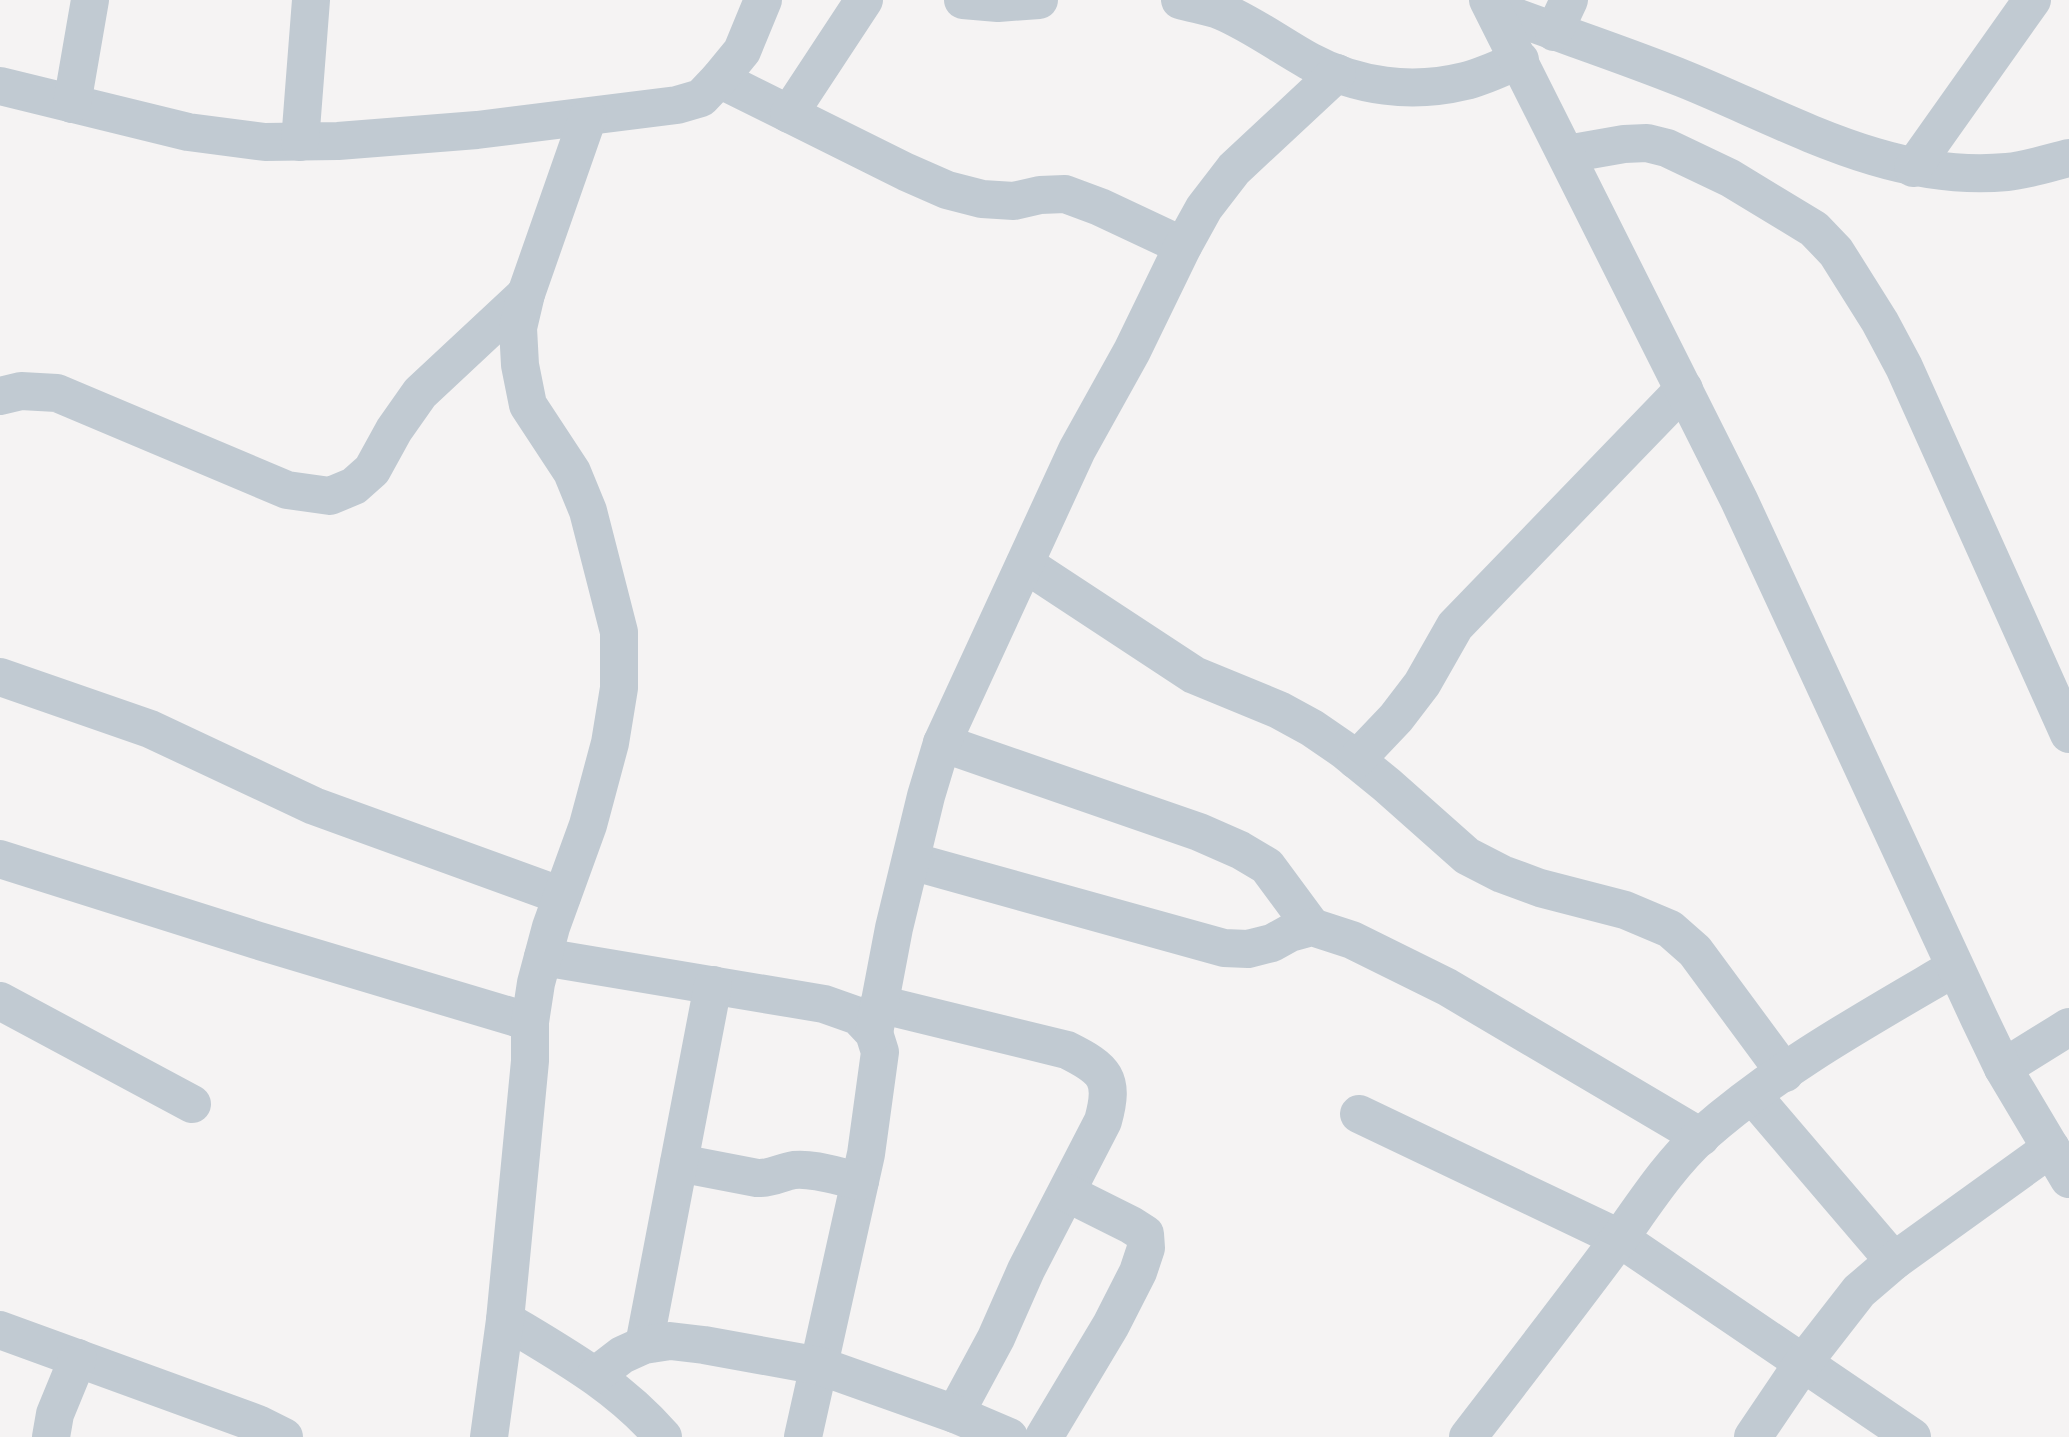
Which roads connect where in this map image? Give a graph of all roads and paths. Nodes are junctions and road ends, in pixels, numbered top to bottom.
1 (90, 0) edge
2 (311, 0) edge
3 (764, 0) edge
4 (864, 0) edge
5 (964, 0) edge
6 (1039, 0) edge
7 (1180, 0) edge
8 (2032, 0) edge
9 (1491, 5) edge
10 (1562, 16) edge
11 (1520, 61) junction
12 (1337, 73) junction
13 (719, 79) junction
14 (0, 86) edge
15 (72, 104) junction
16 (789, 114) junction
17 (588, 117) junction
18 (299, 142) junction
19 (1567, 155) junction
20 (2069, 158) edge
21 (1913, 168) junction
22 (1183, 246) junction
23 (526, 293) junction
24 (1684, 389) junction
25 (0, 396) edge
26 (1025, 564) junction
27 (0, 677) edge
28 (2069, 734) edge
29 (942, 743) junction
30 (1356, 760) junction
31 (0, 859) edge
32 (911, 861) junction
33 (562, 896) junction
34 (1312, 927) junction
35 (543, 957) junction
36 (1954, 968) junction
37 (713, 985) junction
38 (0, 1001) edge
39 (877, 1018) junction
40 (530, 1022) junction
41 (2069, 1027) edge
42 (2003, 1068) junction
43 (1784, 1073) junction
44 (1753, 1096) junction
45 (192, 1104) dead end
46 (1359, 1114) dead end
47 (1701, 1136) junction
48 (679, 1163) junction
49 (2060, 1163) edge
50 (860, 1181) junction
51 (1067, 1193) junction
52 (1619, 1238) junction
53 (1894, 1261) junction
54 (505, 1320) junction
55 (0, 1330) edge
56 (644, 1345) junction
57 (78, 1358) junction
58 (1803, 1363) junction
59 (820, 1366) junction
60 (596, 1375) junction
61 (955, 1414) junction
62 (51, 1437) edge
63 (284, 1437) edge
64 (489, 1437) edge
65 (663, 1437) edge
66 (803, 1437) edge
67 (1009, 1437) edge
68 (1044, 1437) edge
69 (1468, 1437) edge
70 (1752, 1437) edge
71 (1912, 1437) edge

1 - 15 street
2 - 18 street
3 - 13 street
4 - 16 street
5 - 6 street
7 - 12 street
8 - 21 street
9 - 10 street
9 - 11 street
10 - 21 street
11 - 12 street
11 - 19 street
12 - 22 street
13 - 16 street
13 - 17 street
14 - 15 street
15 - 18 street
16 - 22 street
17 - 18 street
17 - 23 street
19 - 24 street
19 - 28 street
20 - 21 street
22 - 26 street
23 - 25 street
23 - 33 street
24 - 30 street
24 - 36 street
26 - 29 street
26 - 30 street
27 - 33 street
29 - 32 street
29 - 34 street
30 - 43 street
31 - 40 street
32 - 34 street
32 - 39 street
33 - 35 street
34 - 47 street
35 - 37 street
35 - 40 street
36 - 42 street
36 - 43 street
37 - 39 street
37 - 48 street
38 - 45 street
39 - 50 street
39 - 51 street
40 - 54 street
41 - 42 street
42 - 49 street
43 - 44 street
44 - 47 street
44 - 53 street
46 - 52 street
47 - 52 street
48 - 50 street
48 - 56 street
49 - 53 street
50 - 59 street
51 - 61 street
51 - 68 street
52 - 58 street
52 - 69 street
53 - 58 street
54 - 60 street
54 - 64 street
55 - 57 street
56 - 59 street
56 - 60 street
57 - 62 street
57 - 63 street
58 - 70 street
58 - 71 street
59 - 61 street
59 - 66 street
60 - 65 street
61 - 67 street

